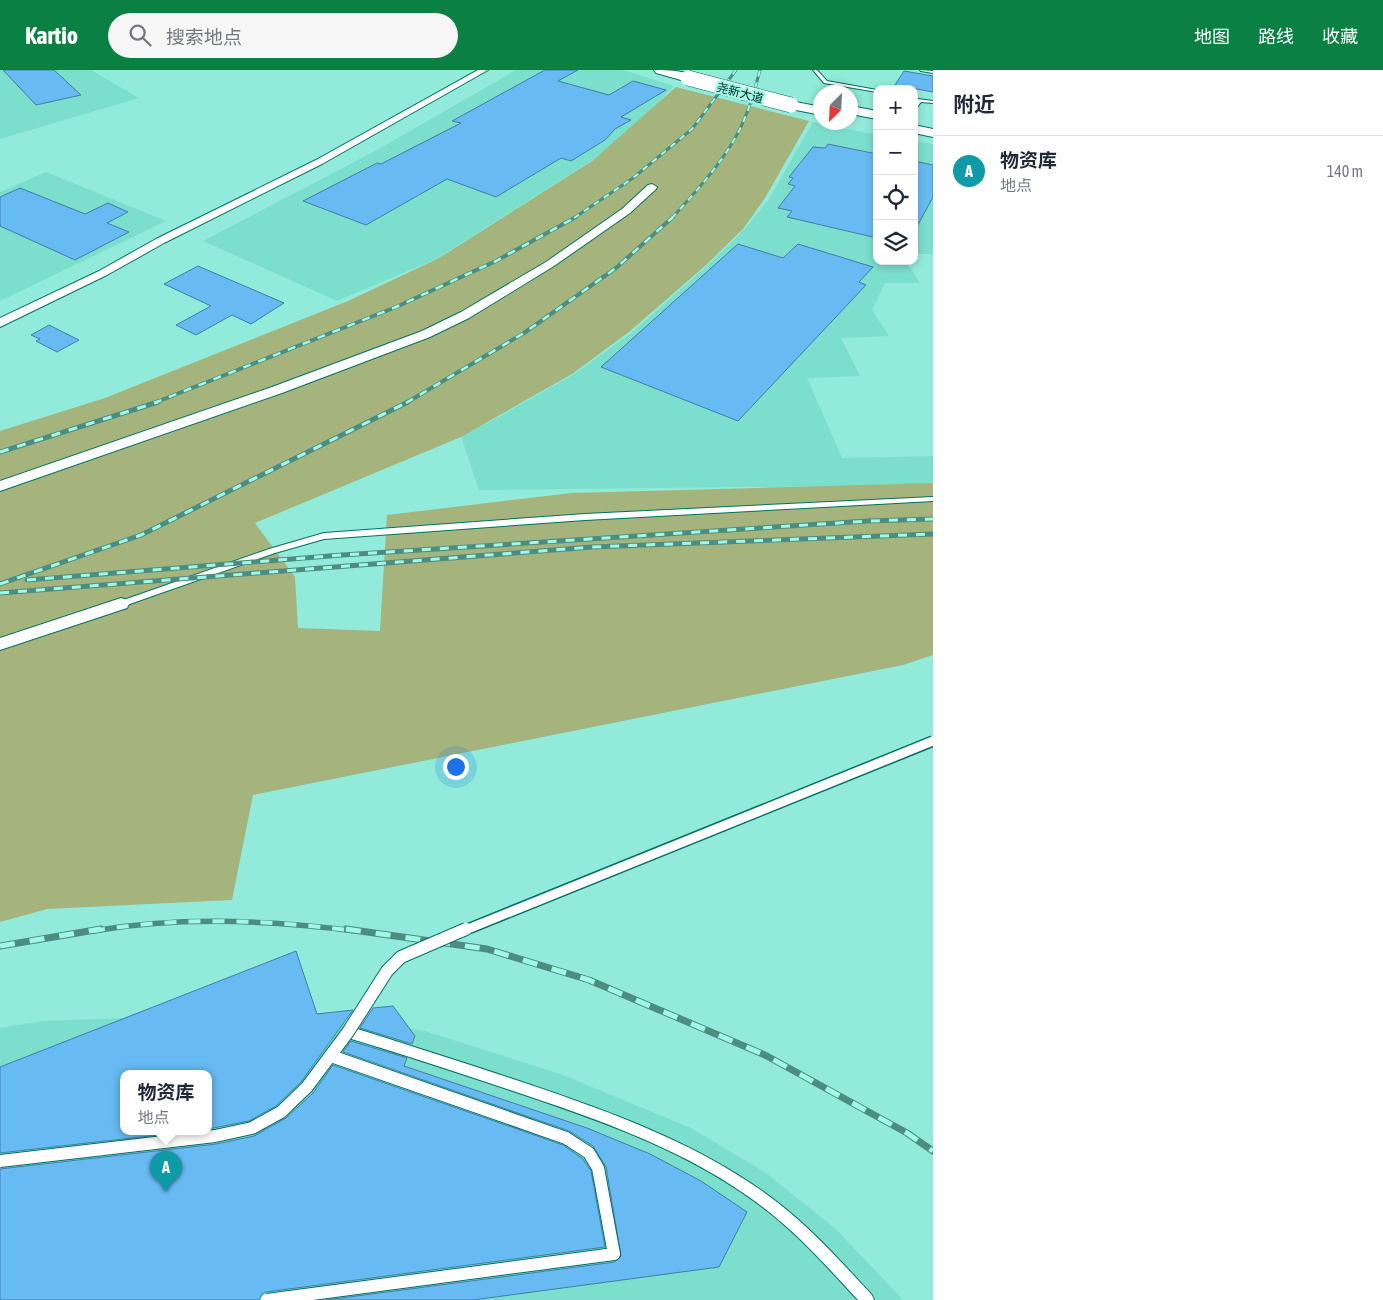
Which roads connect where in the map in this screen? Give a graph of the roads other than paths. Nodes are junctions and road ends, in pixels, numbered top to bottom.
1 (484, 70) edge
2 (661, 70) edge
3 (815, 70) edge
4 (922, 70) edge
5 (933, 72) edge
6 (690, 73) edge
7 (873, 90) edge
8 (793, 101) junction
9 (813, 102) edge
10 (933, 102) edge
11 (918, 103) edge
12 (813, 109) edge
13 (858, 111) edge
14 (873, 114) edge
15 (858, 119) edge
16 (873, 121) edge
17 (918, 123) edge
18 (933, 125) edge
19 (918, 131) edge
20 (933, 133) edge
21 (652, 186) dead end
22 (0, 323) edge
23 (0, 486) edge
24 (933, 499) edge
25 (121, 604) joint
26 (0, 644) edge
27 (933, 741) edge
28 (348, 1032) junction
29 (331, 1056) junction
30 (0, 1161) edge
31 (318, 1297) edge
32 (267, 1300) edge
33 (867, 1300) edge

1 - 22 street
2 - 6 main road, 尧新大道
3 - 7 lane
4 - 5 lane
6 - 8 main road, 尧新大道, bridge
8 - 9 main road, 尧新大道
8 - 12 main road, 尧新大道
10 - 11 lane
13 - 14 main road
15 - 16 main road
17 - 18 main road
19 - 20 main road
21 - 23 street
24 - 25 lane
25 - 26 street
27 - 28 lane, bridge
28 - 29 lane, bridge
28 - 33 lane
29 - 30 lane, bridge
29 - 31 lane, bridge
31 - 32 lane, bridge

